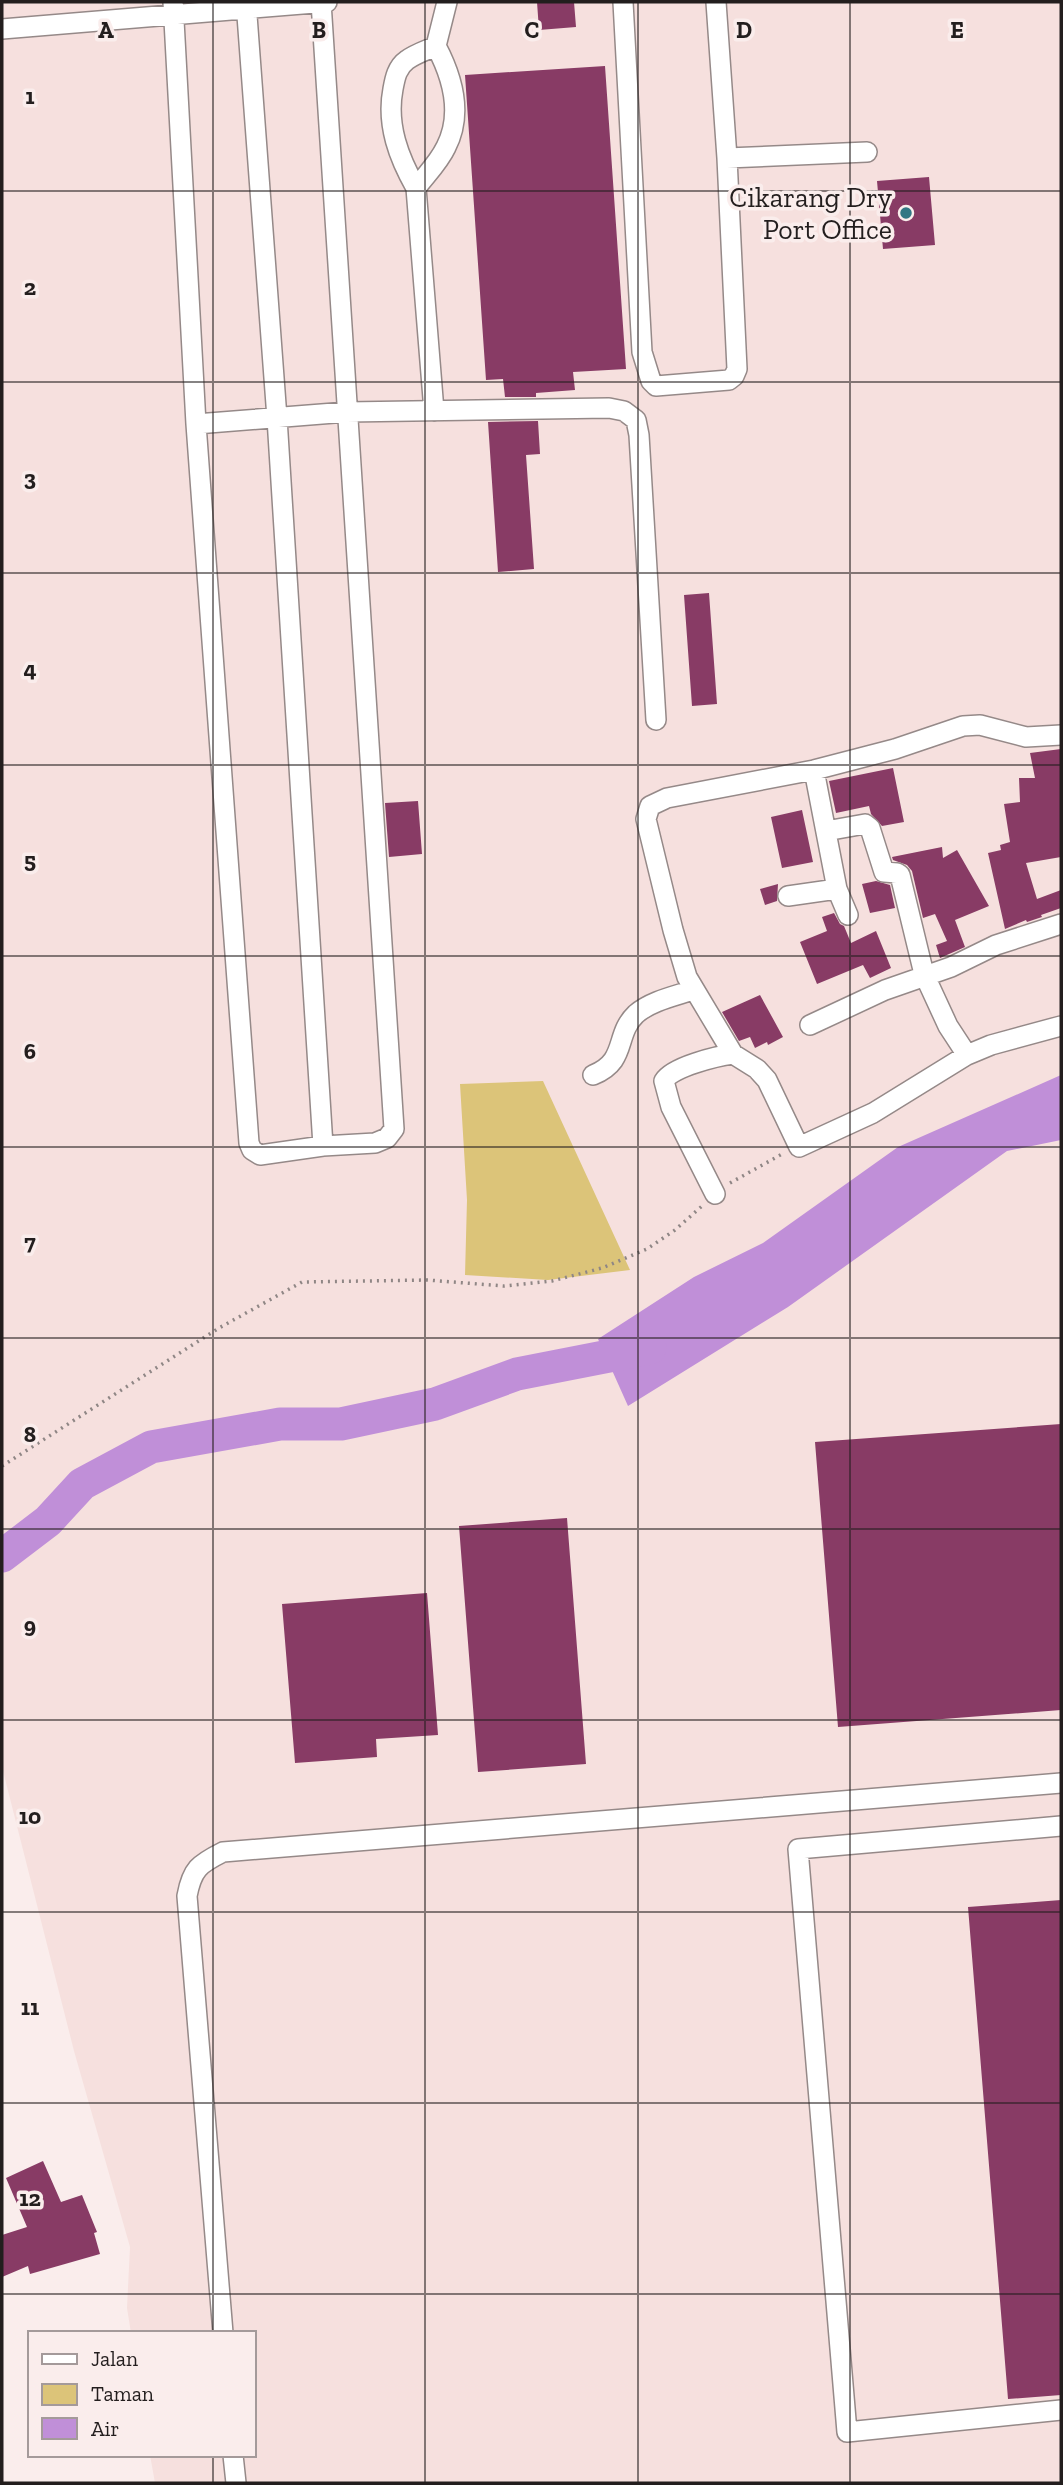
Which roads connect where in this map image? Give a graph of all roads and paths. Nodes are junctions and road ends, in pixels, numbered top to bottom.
1 (321, 2) edge
2 (327, 2) edge
3 (447, 2) edge
4 (624, 2) edge
5 (716, 2) edge
6 (246, 5) edge
7 (174, 8) edge
8 (2, 29) edge
9 (436, 46) junction
10 (867, 152) dead end
11 (727, 158) junction
12 (416, 188) junction
13 (434, 411) junction
14 (347, 412) junction
15 (277, 418) junction
16 (196, 424) junction
17 (656, 720) dead end
18 (1061, 734) edge
19 (814, 770) junction
20 (826, 831) junction
21 (837, 889) junction
22 (788, 896) dead end
23 (848, 915) dead end
24 (1061, 924) edge
25 (924, 974) junction
26 (693, 990) junction
27 (810, 1025) dead end
28 (1061, 1026) edge
29 (733, 1054) junction
30 (967, 1055) junction
31 (593, 1075) dead end
32 (323, 1146) junction
33 (799, 1147) junction
34 (715, 1194) junction
35 (2, 1466) edge
36 (1061, 1783) edge
37 (1061, 1826) edge
38 (223, 2331) edge
39 (1061, 2410) edge
40 (233, 2457) edge
41 (236, 2483) edge

1 - 2 street
1 - 6 street
1 - 14 street
3 - 9 street
4 - 11 street
5 - 11 street
6 - 7 street
6 - 15 street
7 - 8 street
7 - 16 street
9 - 12 street
9 - 12 street
10 - 11 street
12 - 13 street
13 - 14 street
13 - 17 street
14 - 15 street
14 - 32 street
15 - 16 street
15 - 32 street
16 - 32 street
18 - 19 street
19 - 20 street
19 - 26 street
20 - 21 street
20 - 25 street
21 - 22 street
21 - 23 street
24 - 25 street
25 - 27 street
25 - 30 street
26 - 29 street
26 - 31 street
28 - 30 street
29 - 33 street
29 - 34 street
30 - 33 street
33 - 34 path
34 - 35 path
36 - 38 street
37 - 39 street
40 - 41 street

